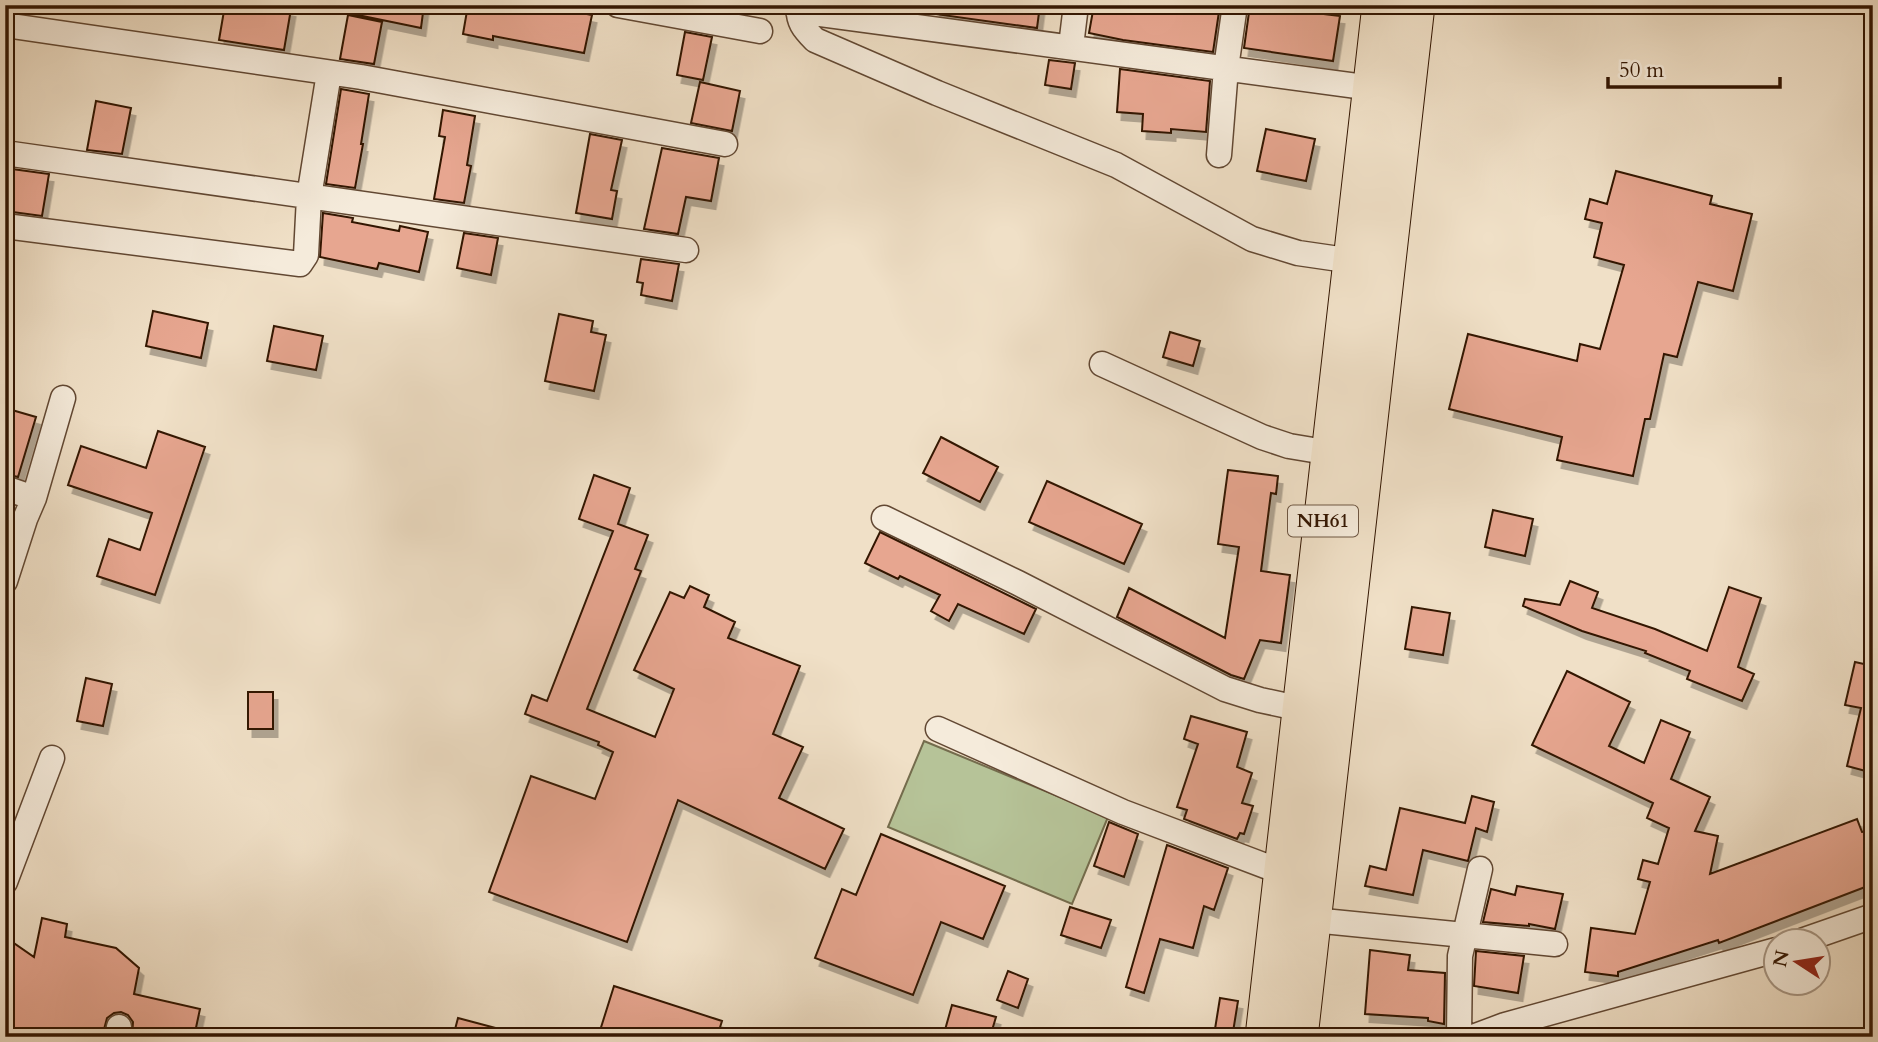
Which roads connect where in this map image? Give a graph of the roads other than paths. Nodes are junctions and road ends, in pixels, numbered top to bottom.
1 (618, 5) edge
2 (1076, 5) edge
3 (1235, 5) edge
4 (1381, 5) edge
5 (1416, 5) edge
6 (798, 8) edge
7 (5, 24) edge
8 (760, 30) dead end
9 (1071, 46) junction
10 (1226, 68) junction
11 (329, 73) junction
12 (1371, 88) junction
13 (725, 144) dead end
14 (5, 153) edge
15 (1219, 155) dead end
16 (309, 197) junction
17 (5, 226) edge
18 (686, 250) dead end
19 (1353, 261) junction
20 (1102, 365) dead end
21 (63, 398) dead end
22 (1331, 453) junction
23 (5, 488) edge
24 (34, 498) junction
25 (884, 519) dead end
26 (5, 581) edge
27 (1302, 709) junction
28 (938, 729) dead end
29 (51, 758) dead end
30 (1480, 869) dead end
31 (1284, 873) junction
32 (5, 882) edge
33 (1873, 916) edge
34 (1313, 920) junction
35 (1832, 930) edge
36 (1464, 935) junction
37 (1555, 944) dead end
38 (1762, 954) edge
39 (1264, 1037) edge
40 (1300, 1037) edge
41 (1459, 1037) edge
42 (1473, 1037) edge

1 - 8 street
2 - 9 street
3 - 10 street
4 - 12 highway, NH61
5 - 34 highway, NH61
6 - 9 street
6 - 19 street
7 - 11 street
9 - 10 street
10 - 12 street
10 - 15 street
11 - 13 street
11 - 16 street
12 - 19 highway, NH61
14 - 16 street
16 - 17 street
16 - 18 street
19 - 22 highway, NH61
20 - 22 street
21 - 24 street
22 - 27 highway, NH61
23 - 24 street
24 - 26 street
25 - 27 street
27 - 31 highway, NH61
28 - 31 street
29 - 32 street
30 - 36 street
31 - 39 highway, NH61
33 - 35 street
34 - 36 street
34 - 40 highway, NH61
36 - 37 street
36 - 41 street
38 - 42 street

